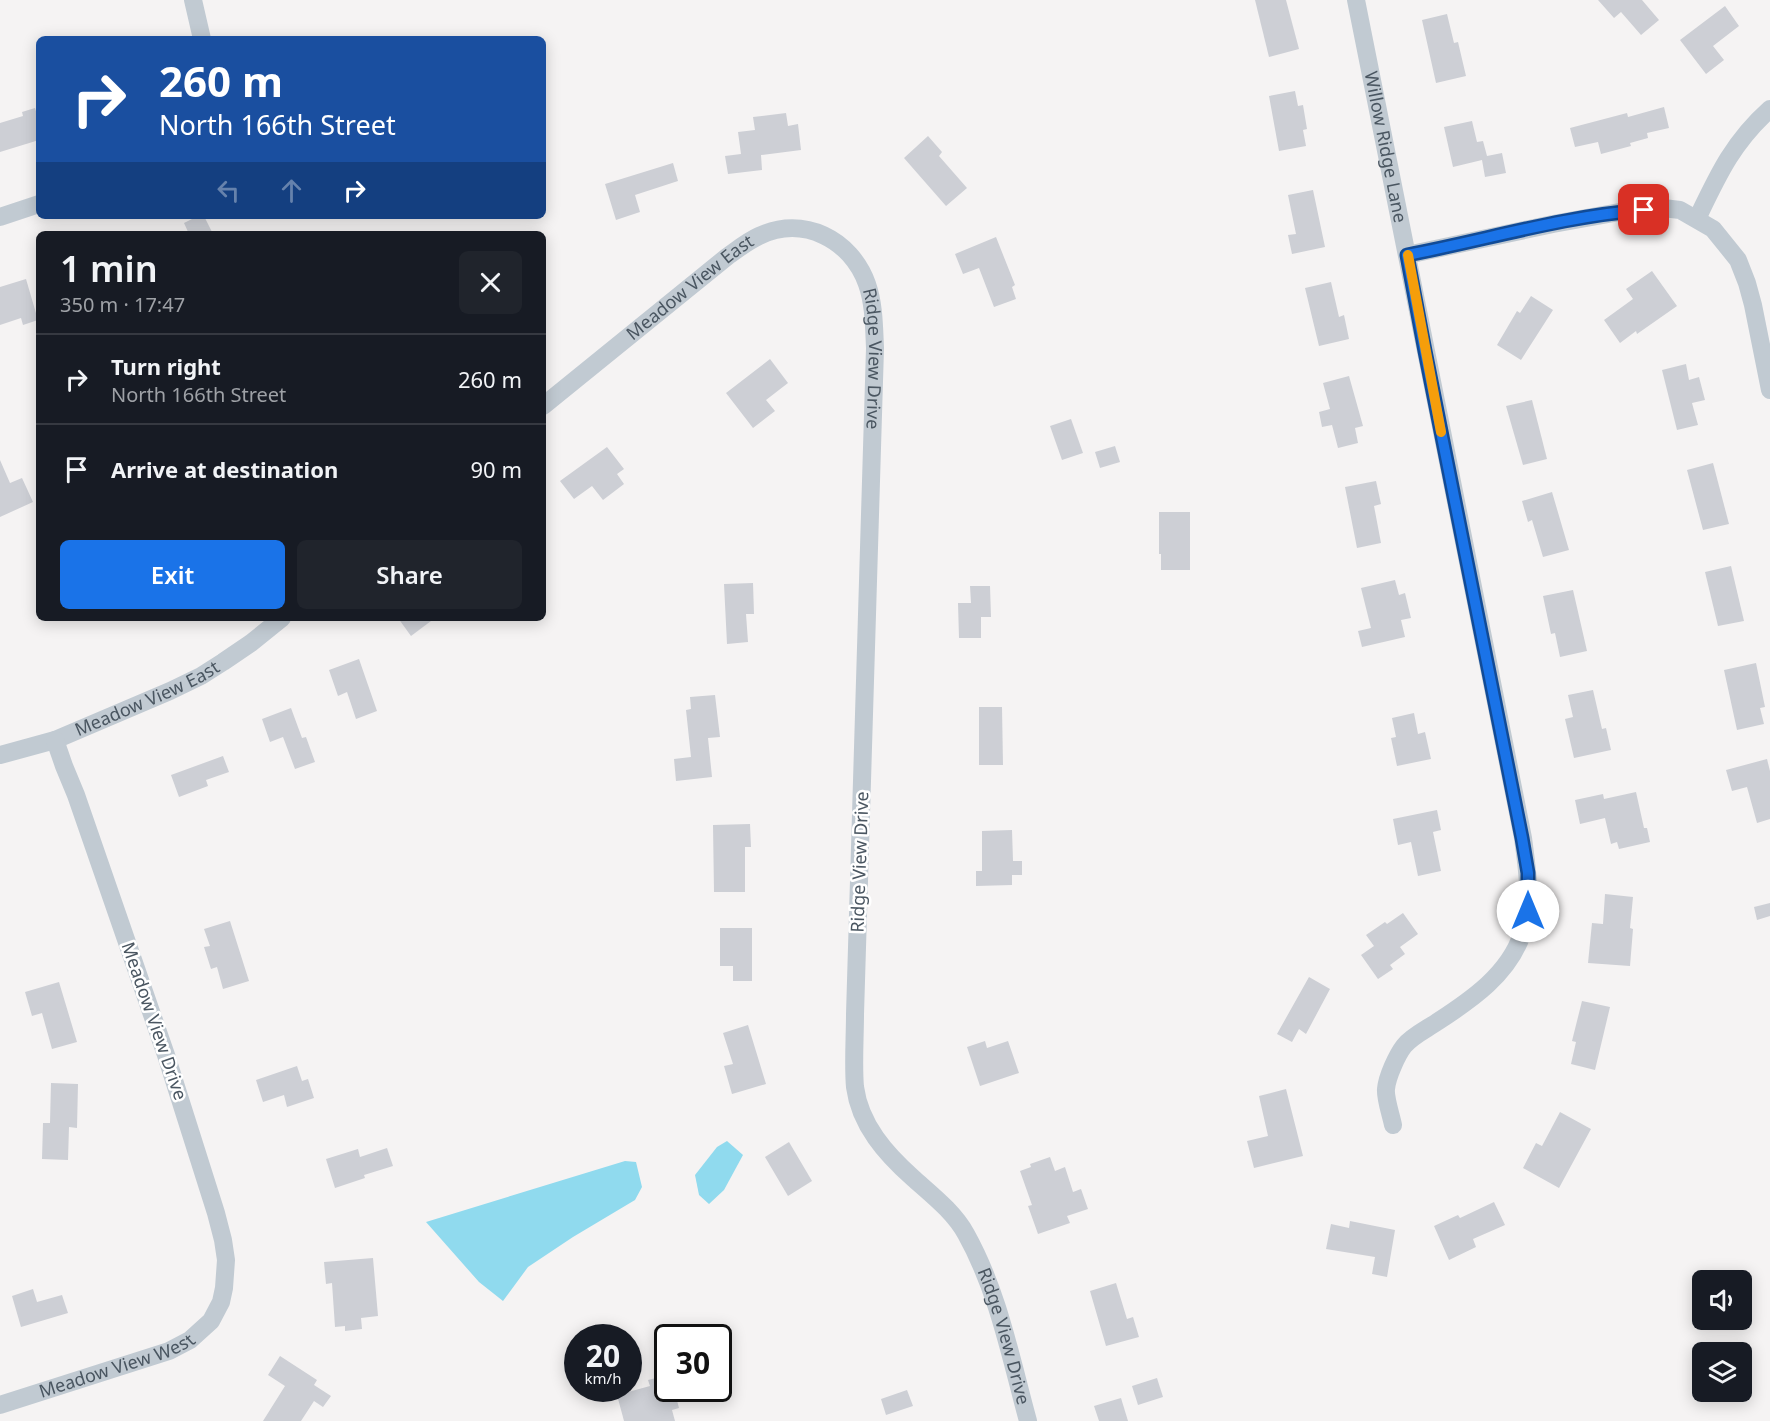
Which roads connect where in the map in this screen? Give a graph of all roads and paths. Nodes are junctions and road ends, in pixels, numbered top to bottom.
1 (193, 0) edge
2 (1356, 0) edge
3 (201, 36) edge
4 (1770, 109) edge
5 (36, 205) edge
6 (0, 217) edge
7 (1697, 219) junction
8 (1407, 255) junction
9 (853, 257) joint
10 (1770, 390) edge
11 (546, 404) edge
12 (278, 621) edge
13 (55, 740) junction
14 (0, 755) edge
15 (1393, 1125) dead end
16 (218, 1307) joint
17 (0, 1405) edge
18 (1028, 1421) edge

1 - 3 street
2 - 8 street, Willow Ridge Lane
4 - 7 street
5 - 6 street
7 - 8 street
7 - 10 street
8 - 15 street, Willow Ridge Lane
9 - 11 street, Meadow View East
9 - 18 street, Ridge View Drive
12 - 13 street, Meadow View East
13 - 14 street, Meadow View East
13 - 16 street, Meadow View Drive
16 - 17 street, Meadow View West

